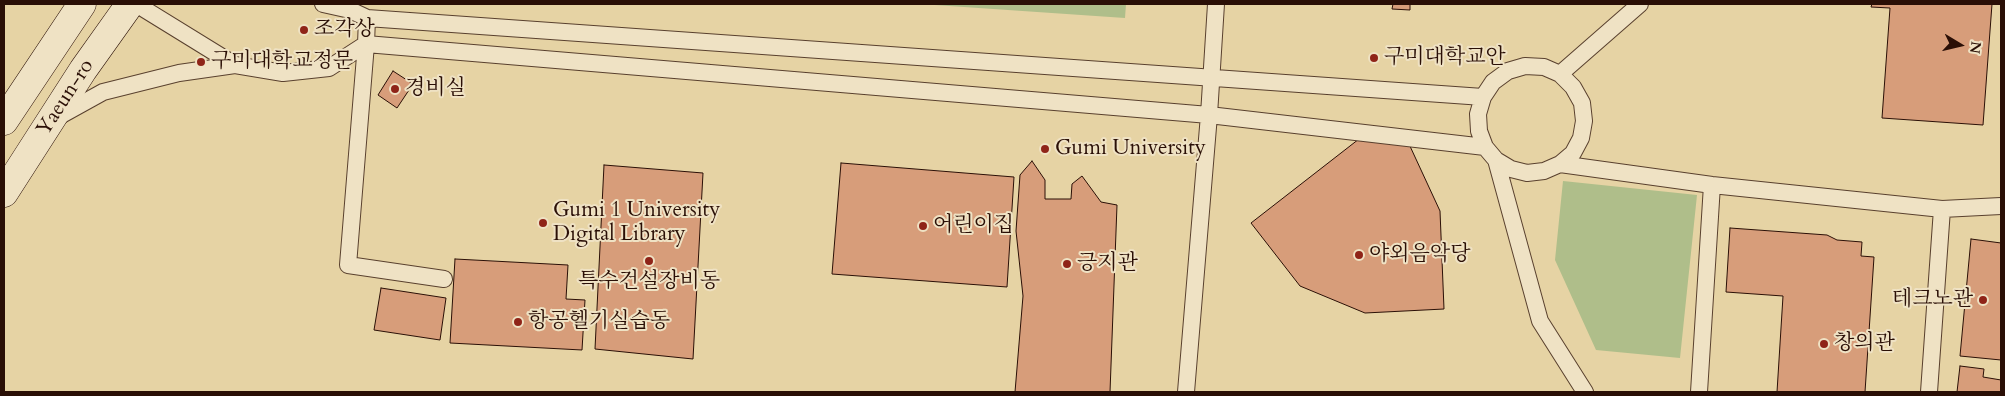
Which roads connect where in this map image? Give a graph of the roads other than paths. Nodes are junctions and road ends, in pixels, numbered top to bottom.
1 (82, 4) edge
2 (130, 4) edge
3 (136, 4) edge
4 (323, 4) edge
5 (1216, 4) edge
6 (1640, 4) edge
7 (367, 18) junction
8 (366, 44) junction
9 (235, 65) junction
10 (1560, 74) junction
11 (1211, 76) junction
12 (1483, 97) junction
13 (1209, 115) junction
14 (4, 121) edge
15 (50, 121) junction
16 (1485, 147) junction
17 (1496, 160) junction
18 (1560, 164) junction
19 (1712, 185) junction
20 (4, 193) edge
21 (2001, 206) edge
22 (1942, 209) junction
23 (444, 279) dead end
24 (1186, 392) edge
25 (1585, 392) edge
26 (1698, 392) edge
27 (1929, 392) edge

1 - 14 main road, Yaeun-ro
2 - 15 main road, Yaeun-ro
3 - 9 lane
4 - 7 lane
5 - 11 lane
6 - 10 lane
7 - 8 lane
7 - 11 lane
8 - 9 lane
8 - 13 lane
8 - 23 lane
9 - 15 lane
10 - 12 lane
10 - 18 lane
11 - 12 lane
11 - 13 lane
12 - 16 lane
13 - 16 lane
13 - 24 lane
15 - 20 main road, Yaeun-ro
16 - 17 lane
17 - 18 lane
17 - 25 lane
18 - 19 lane
19 - 22 lane
19 - 26 lane
21 - 22 lane
22 - 27 lane

